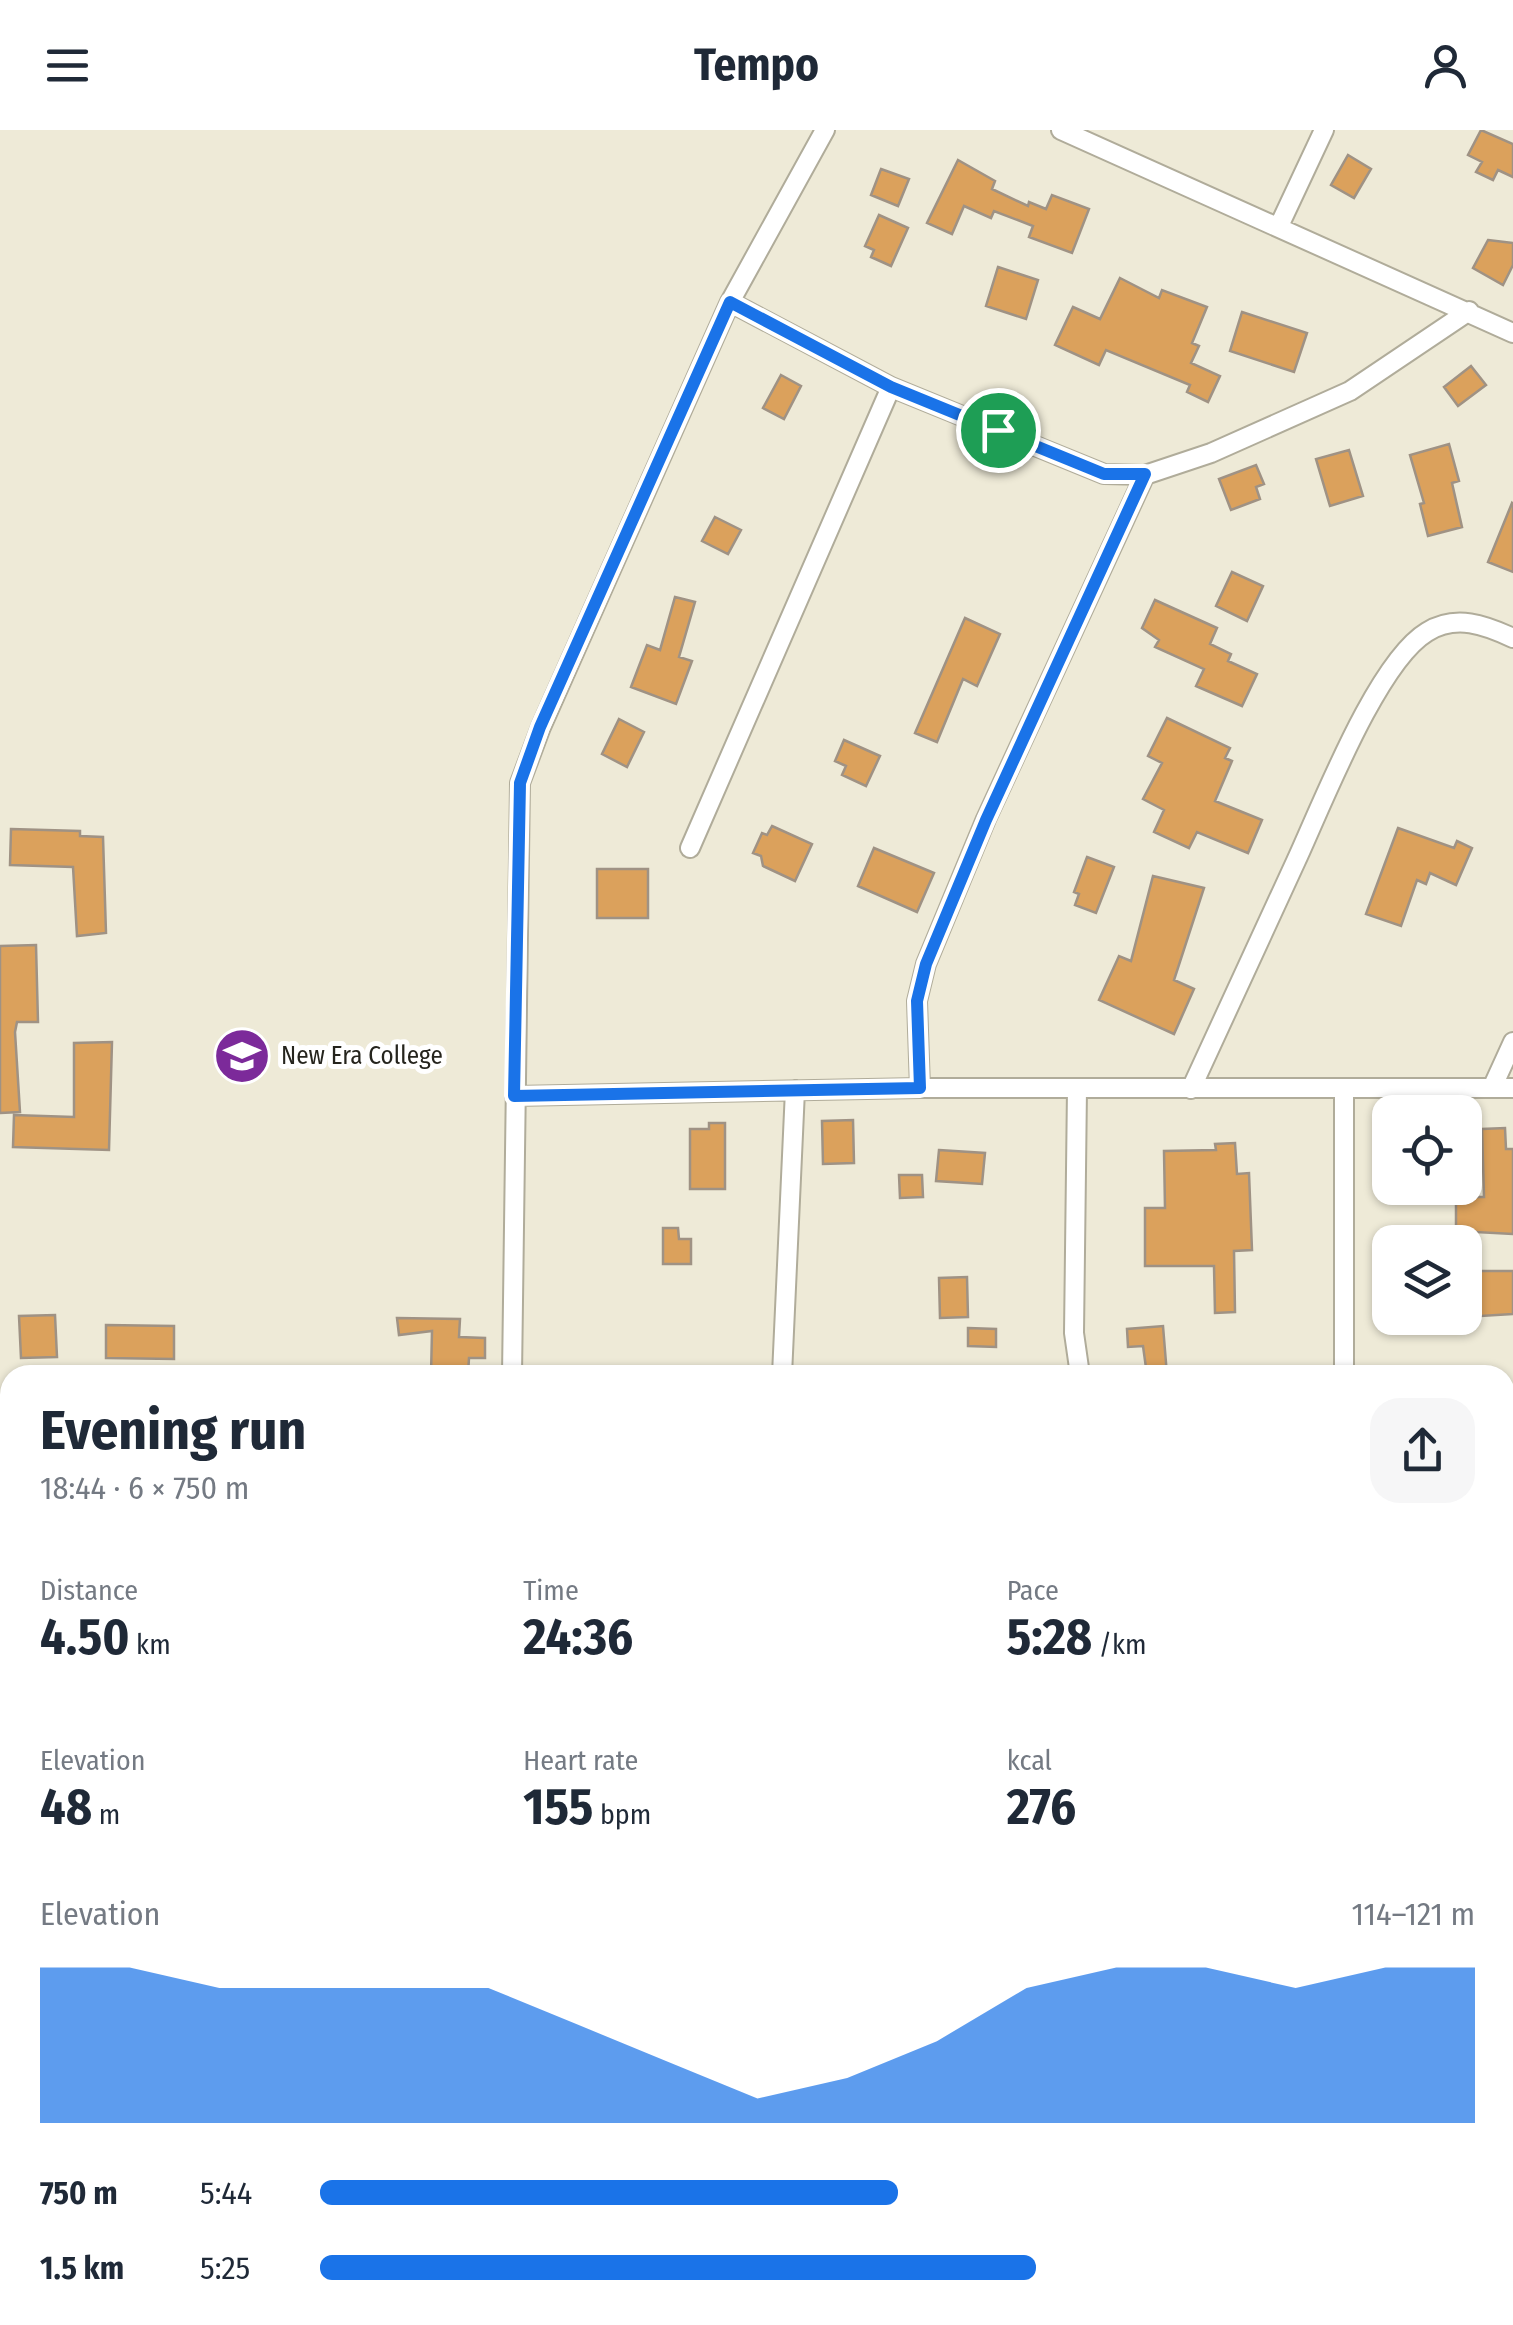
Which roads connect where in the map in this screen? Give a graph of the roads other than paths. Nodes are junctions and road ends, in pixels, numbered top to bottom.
1 (824, 130) edge
2 (1061, 130) edge
3 (1324, 130) edge
4 (1280, 226) junction
5 (730, 302) junction
6 (1469, 311) junction
7 (1513, 332) edge
8 (891, 387) junction
9 (1145, 474) junction
10 (1513, 638) edge
11 (690, 848) dead end
12 (1513, 1042) edge
13 (920, 1088) junction
14 (1344, 1088) junction
15 (1492, 1088) junction
16 (1513, 1088) edge
17 (1078, 1089) junction
18 (1191, 1089) junction
19 (794, 1090) junction
20 (514, 1096) junction
21 (512, 1365) edge
22 (782, 1365) edge
23 (1079, 1365) edge
24 (1344, 1365) edge

1 - 5 street
2 - 4 street
3 - 4 street
4 - 6 street
5 - 8 street
5 - 20 street
6 - 7 street
6 - 9 street
8 - 9 street
8 - 11 street
9 - 13 street
10 - 18 street
12 - 15 street
13 - 17 street
13 - 19 street
14 - 15 street
14 - 18 street
14 - 24 street
15 - 16 street
17 - 18 street
17 - 23 street
19 - 20 street
19 - 22 street
20 - 21 street

